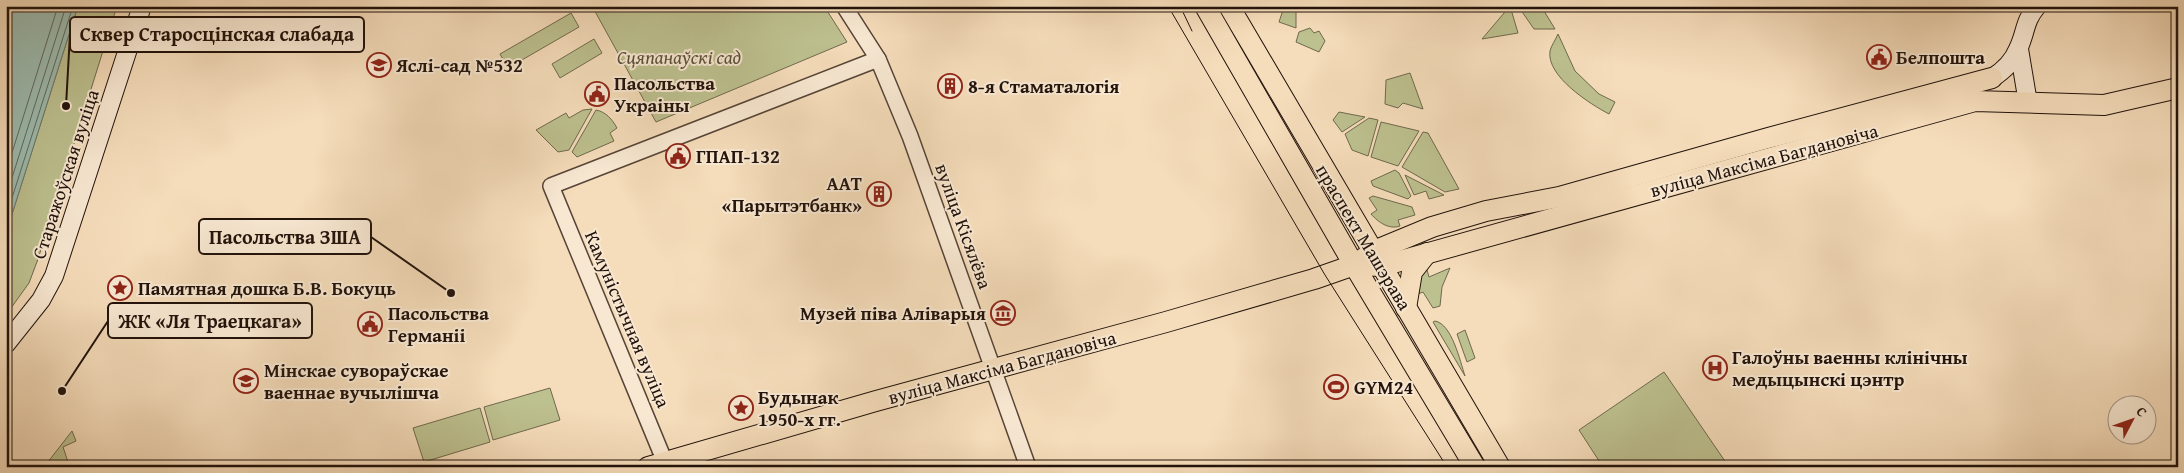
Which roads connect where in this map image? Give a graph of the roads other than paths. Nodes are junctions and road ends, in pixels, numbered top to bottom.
1 (142, 6) edge
2 (844, 6) edge
3 (1205, 6) edge
4 (1229, 6) edge
5 (2037, 6) edge
6 (2019, 49) junction
7 (878, 59) junction
8 (1992, 78) joint
9 (2178, 88) edge
10 (2028, 103) junction
11 (1700, 156) junction
12 (1708, 175) junction
13 (1427, 253) junction
14 (1378, 259) junction
15 (1354, 265) junction
16 (1406, 308) junction
17 (6, 344) edge
18 (994, 368) junction
19 (661, 465) edge
20 (1028, 467) edge
21 (1475, 467) edge
22 (1500, 467) edge

1 - 17 main road, Старажоўская вуліца
2 - 7 street, вуліца Кісялёва
3 - 15 main road, праспект Машэрава
4 - 14 main road, праспект Машэрава
5 - 6 main road
6 - 8 main road
6 - 10 main road
7 - 18 street, вуліца Кісялёва
7 - 19 street, Камуністычная вуліца
8 - 11 main road, вуліца Максіма Багдановіча
9 - 10 main road, вуліца Максіма Багдановіча
10 - 12 main road, вуліца Максіма Багдановіча
11 - 12 main road
11 - 14 main road, вуліца Максіма Багдановіча
12 - 13 main road, вуліца Максіма Багдановіча
13 - 14 main road, вуліца Максіма Багдановіча
13 - 16 main road
14 - 15 main road, вуліца Максіма Багдановіча
14 - 16 main road, праспект Машэрава
15 - 18 main road, вуліца Максіма Багдановіча
15 - 21 main road, праспект Машэрава
16 - 22 main road, праспект Машэрава
18 - 19 main road, вуліца Максіма Багдановіча
18 - 20 street, вуліца Кісялёва

